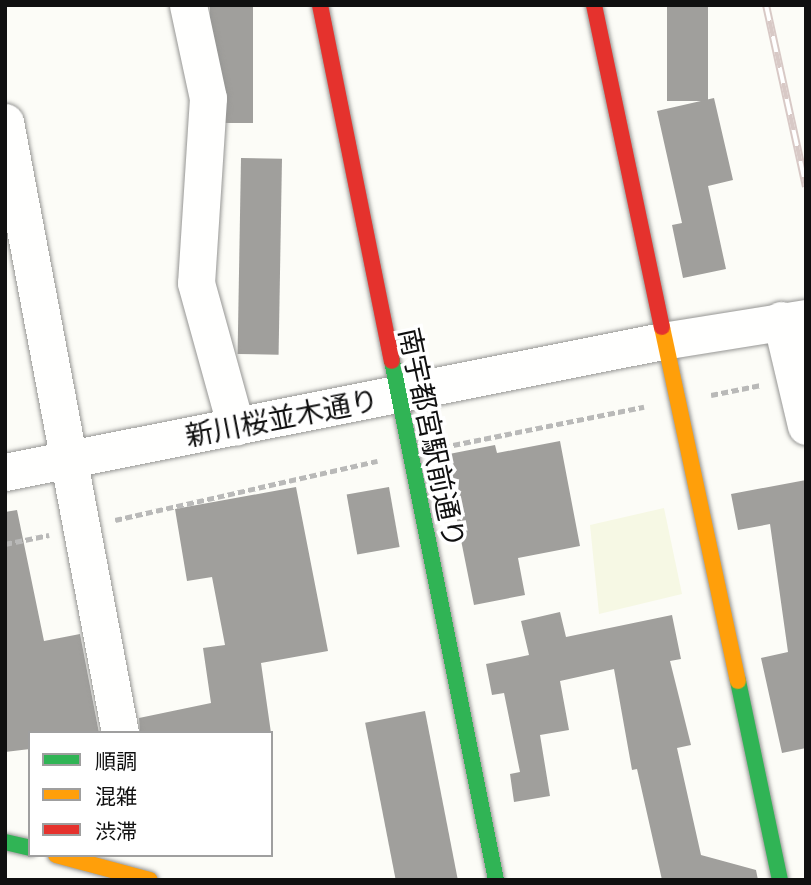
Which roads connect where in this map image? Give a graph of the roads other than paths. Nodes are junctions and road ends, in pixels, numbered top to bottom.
1 (188, 5) edge
2 (320, 5) edge
3 (594, 5) edge
4 (5, 122) edge
5 (793, 319) edge
6 (662, 341) junction
7 (395, 397) junction
8 (806, 426) edge
9 (236, 427) junction
10 (71, 460) junction
11 (5, 472) edge
12 (120, 731) edge
13 (5, 842) edge
14 (28, 848) edge
15 (66, 857) edge
16 (146, 873) edge
17 (496, 880) edge
18 (780, 880) edge

1 - 9 street
2 - 7 street, 南宇都宮駅前通り
3 - 6 street
4 - 10 street
5 - 6 street, 新川桜並木通り
5 - 8 street
6 - 7 street, 新川桜並木通り
6 - 18 street
7 - 9 street, 新川桜並木通り
7 - 17 street, 南宇都宮駅前通り
9 - 10 street, 新川桜並木通り
10 - 11 street, 新川桜並木通り
10 - 12 street
13 - 14 street
15 - 16 street

